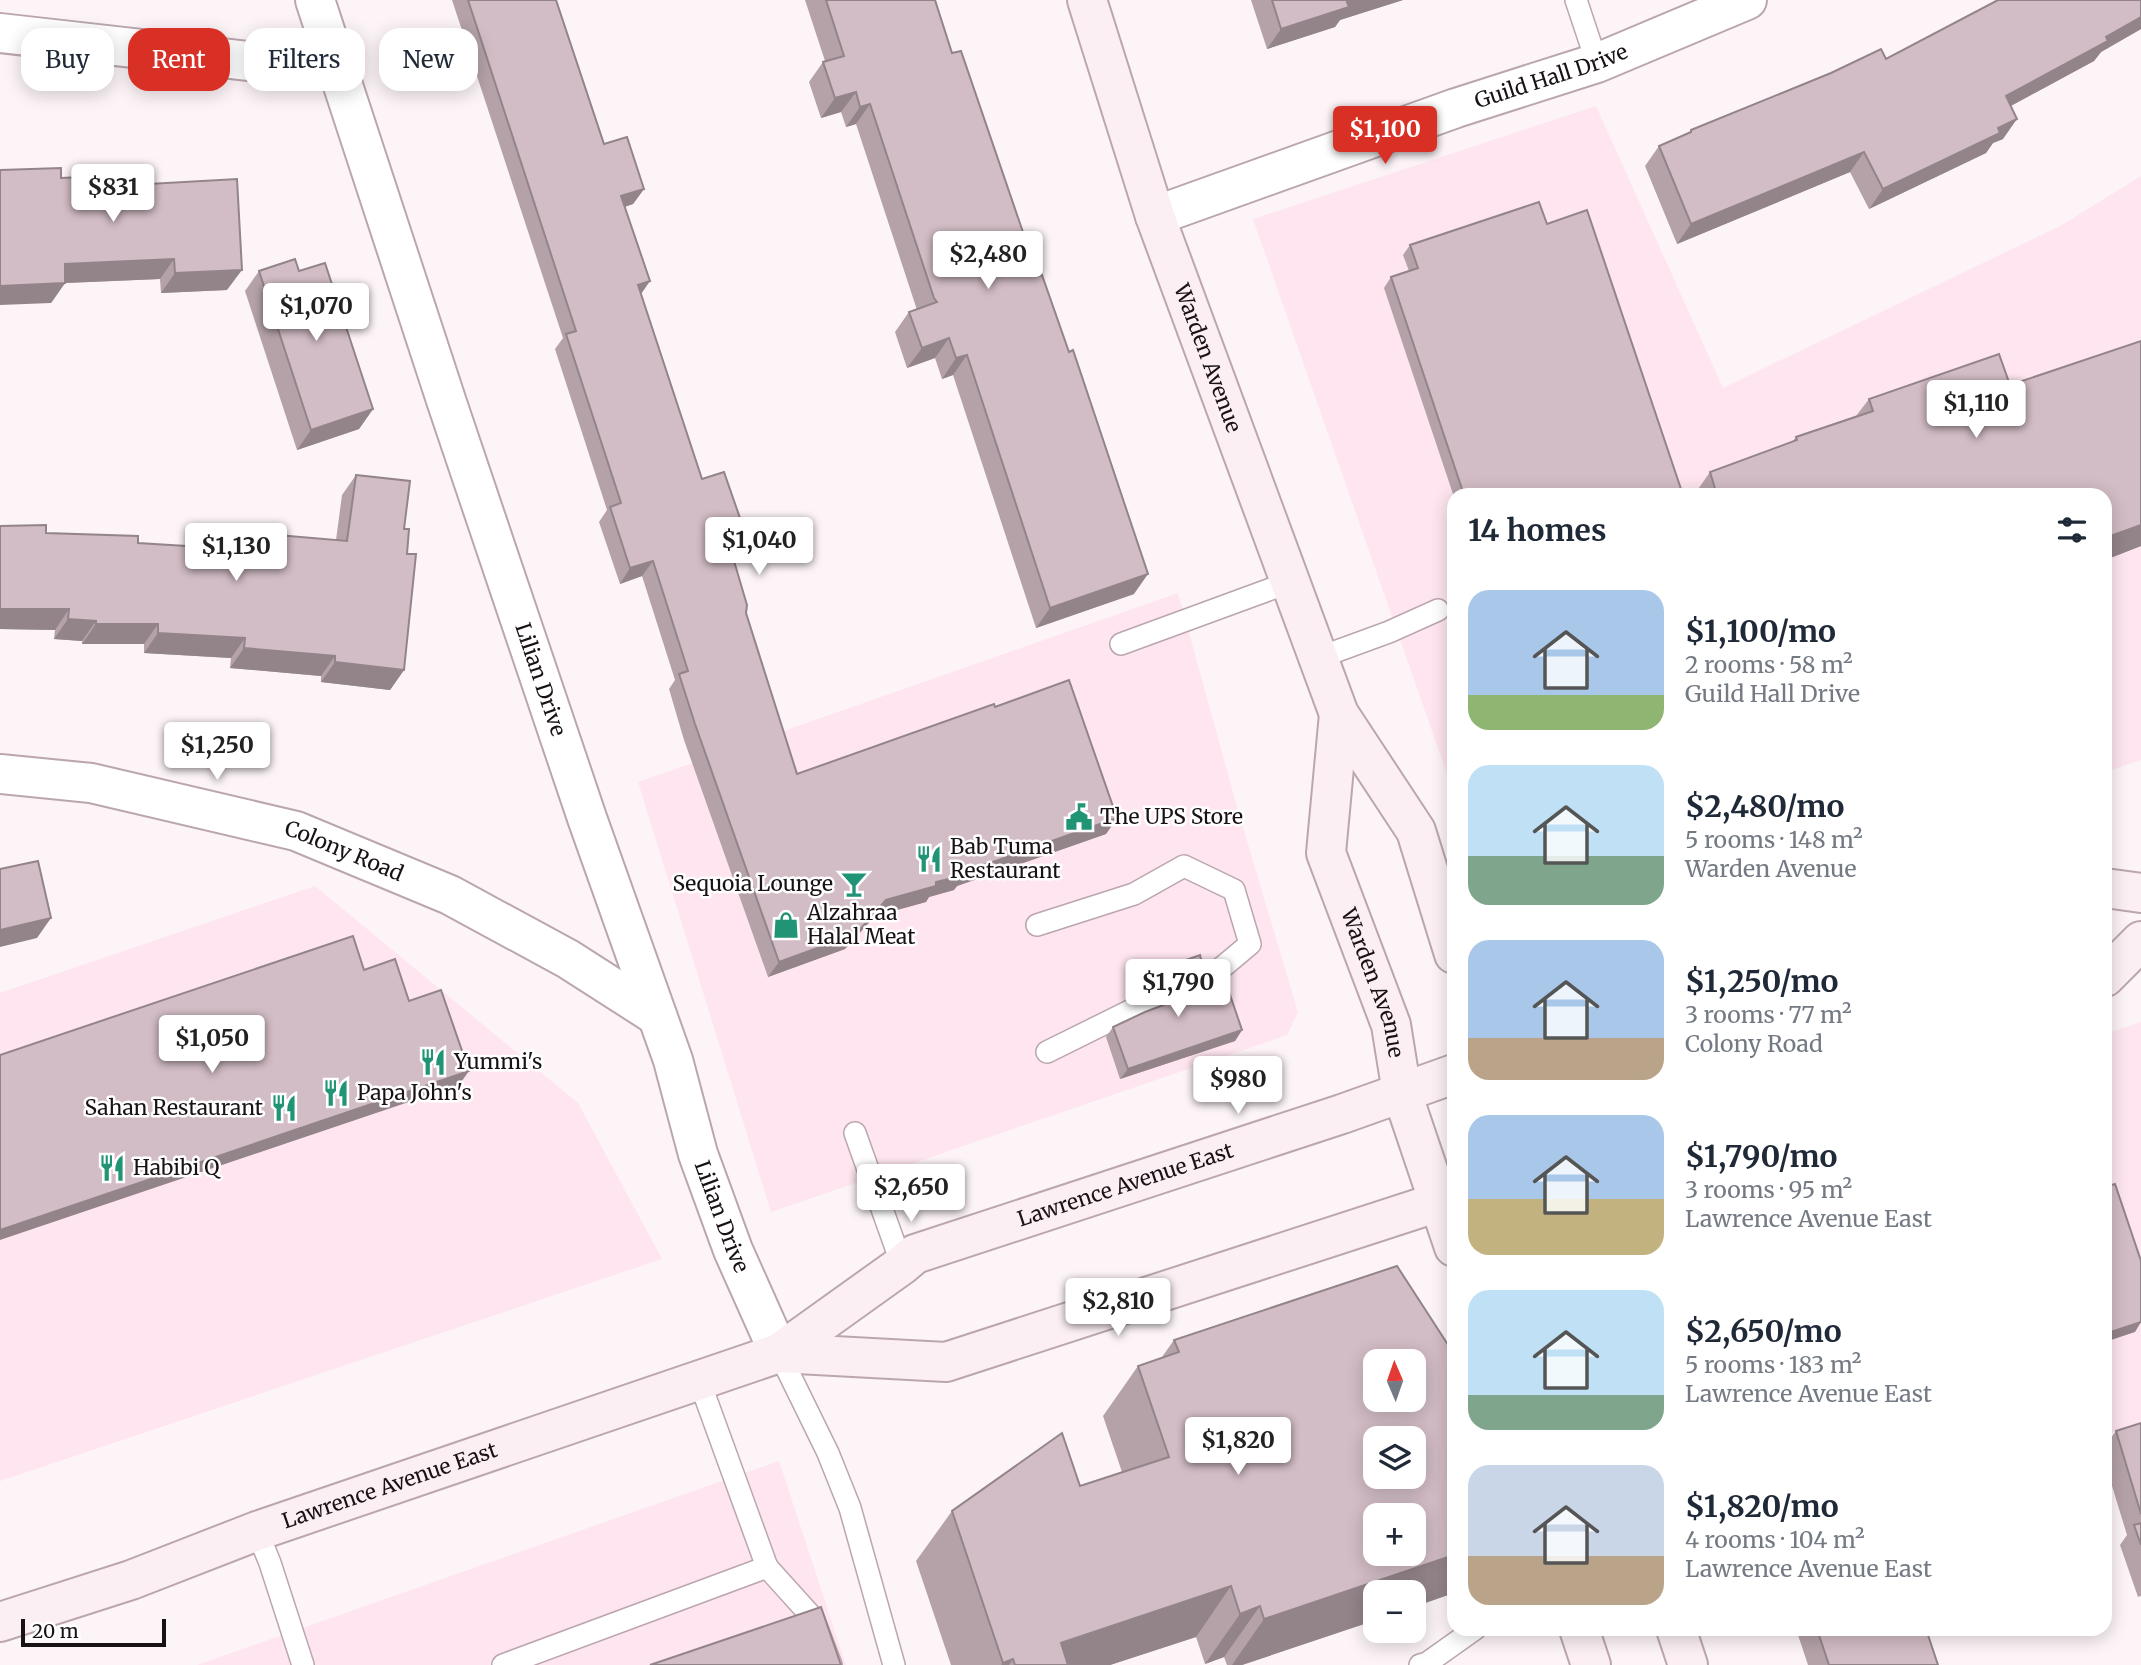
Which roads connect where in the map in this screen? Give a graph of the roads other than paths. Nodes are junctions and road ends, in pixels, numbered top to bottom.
1 (315, 0) edge
2 (1087, 0) edge
3 (1576, 0) edge
4 (1747, 0) edge
5 (324, 28) edge
6 (0, 33) edge
7 (244, 61) edge
8 (1597, 63) junction
9 (344, 91) edge
10 (1155, 216) junction
11 (1290, 582) junction
12 (1438, 610) dead end
13 (1121, 644) dead end
14 (1318, 658) junction
15 (1339, 714) junction
16 (0, 775) edge
17 (2112, 889) edge
18 (2141, 893) edge
19 (1037, 925) dead end
20 (1447, 931) edge
21 (2141, 941) edge
22 (2112, 970) edge
23 (1198, 982) edge
24 (1154, 999) dead end
25 (656, 1016) junction
26 (1047, 1052) dead end
27 (1447, 1077) edge
28 (1402, 1093) junction
29 (855, 1133) dead end
30 (1447, 1200) edge
31 (902, 1265) junction
32 (779, 1353) junction
33 (699, 1380) junction
34 (257, 1531) junction
35 (767, 1567) junction
36 (0, 1622) edge
37 (1465, 1636) edge
38 (1581, 1636) edge
39 (1678, 1636) edge
40 (303, 1665) edge
41 (503, 1665) edge
42 (831, 1665) edge
43 (894, 1665) edge
44 (1420, 1665) edge
45 (1591, 1665) edge
46 (1688, 1665) edge

1 - 5 street, Lilian Drive
2 - 10 main road, Warden Avenue
3 - 8 lane
4 - 8 street, Guild Hall Drive
6 - 7 street
8 - 10 street, Guild Hall Drive
9 - 25 street, Lilian Drive
10 - 11 main road, Warden Avenue
11 - 13 lane
11 - 14 main road, Warden Avenue
12 - 14 lane
14 - 15 main road, Warden Avenue
15 - 20 main road, Warden Avenue
15 - 28 main road, Warden Avenue
16 - 25 street, Colony Road
17 - 18 main road
19 - 23 lane
21 - 22 main road
24 - 26 lane
25 - 32 street, Lilian Drive
27 - 28 main road, Lawrence Avenue East
28 - 30 main road, Warden Avenue
28 - 31 main road, Lawrence Avenue East
29 - 31 lane
30 - 32 main road, Lawrence Avenue East
31 - 32 main road, Lawrence Avenue East
32 - 33 main road, Lawrence Avenue East
32 - 43 lane
33 - 34 main road, Lawrence Avenue East
33 - 35 lane
34 - 36 main road, Lawrence Avenue East
34 - 40 lane
35 - 41 lane
35 - 42 lane
37 - 44 lane
38 - 45 main road
39 - 46 main road

